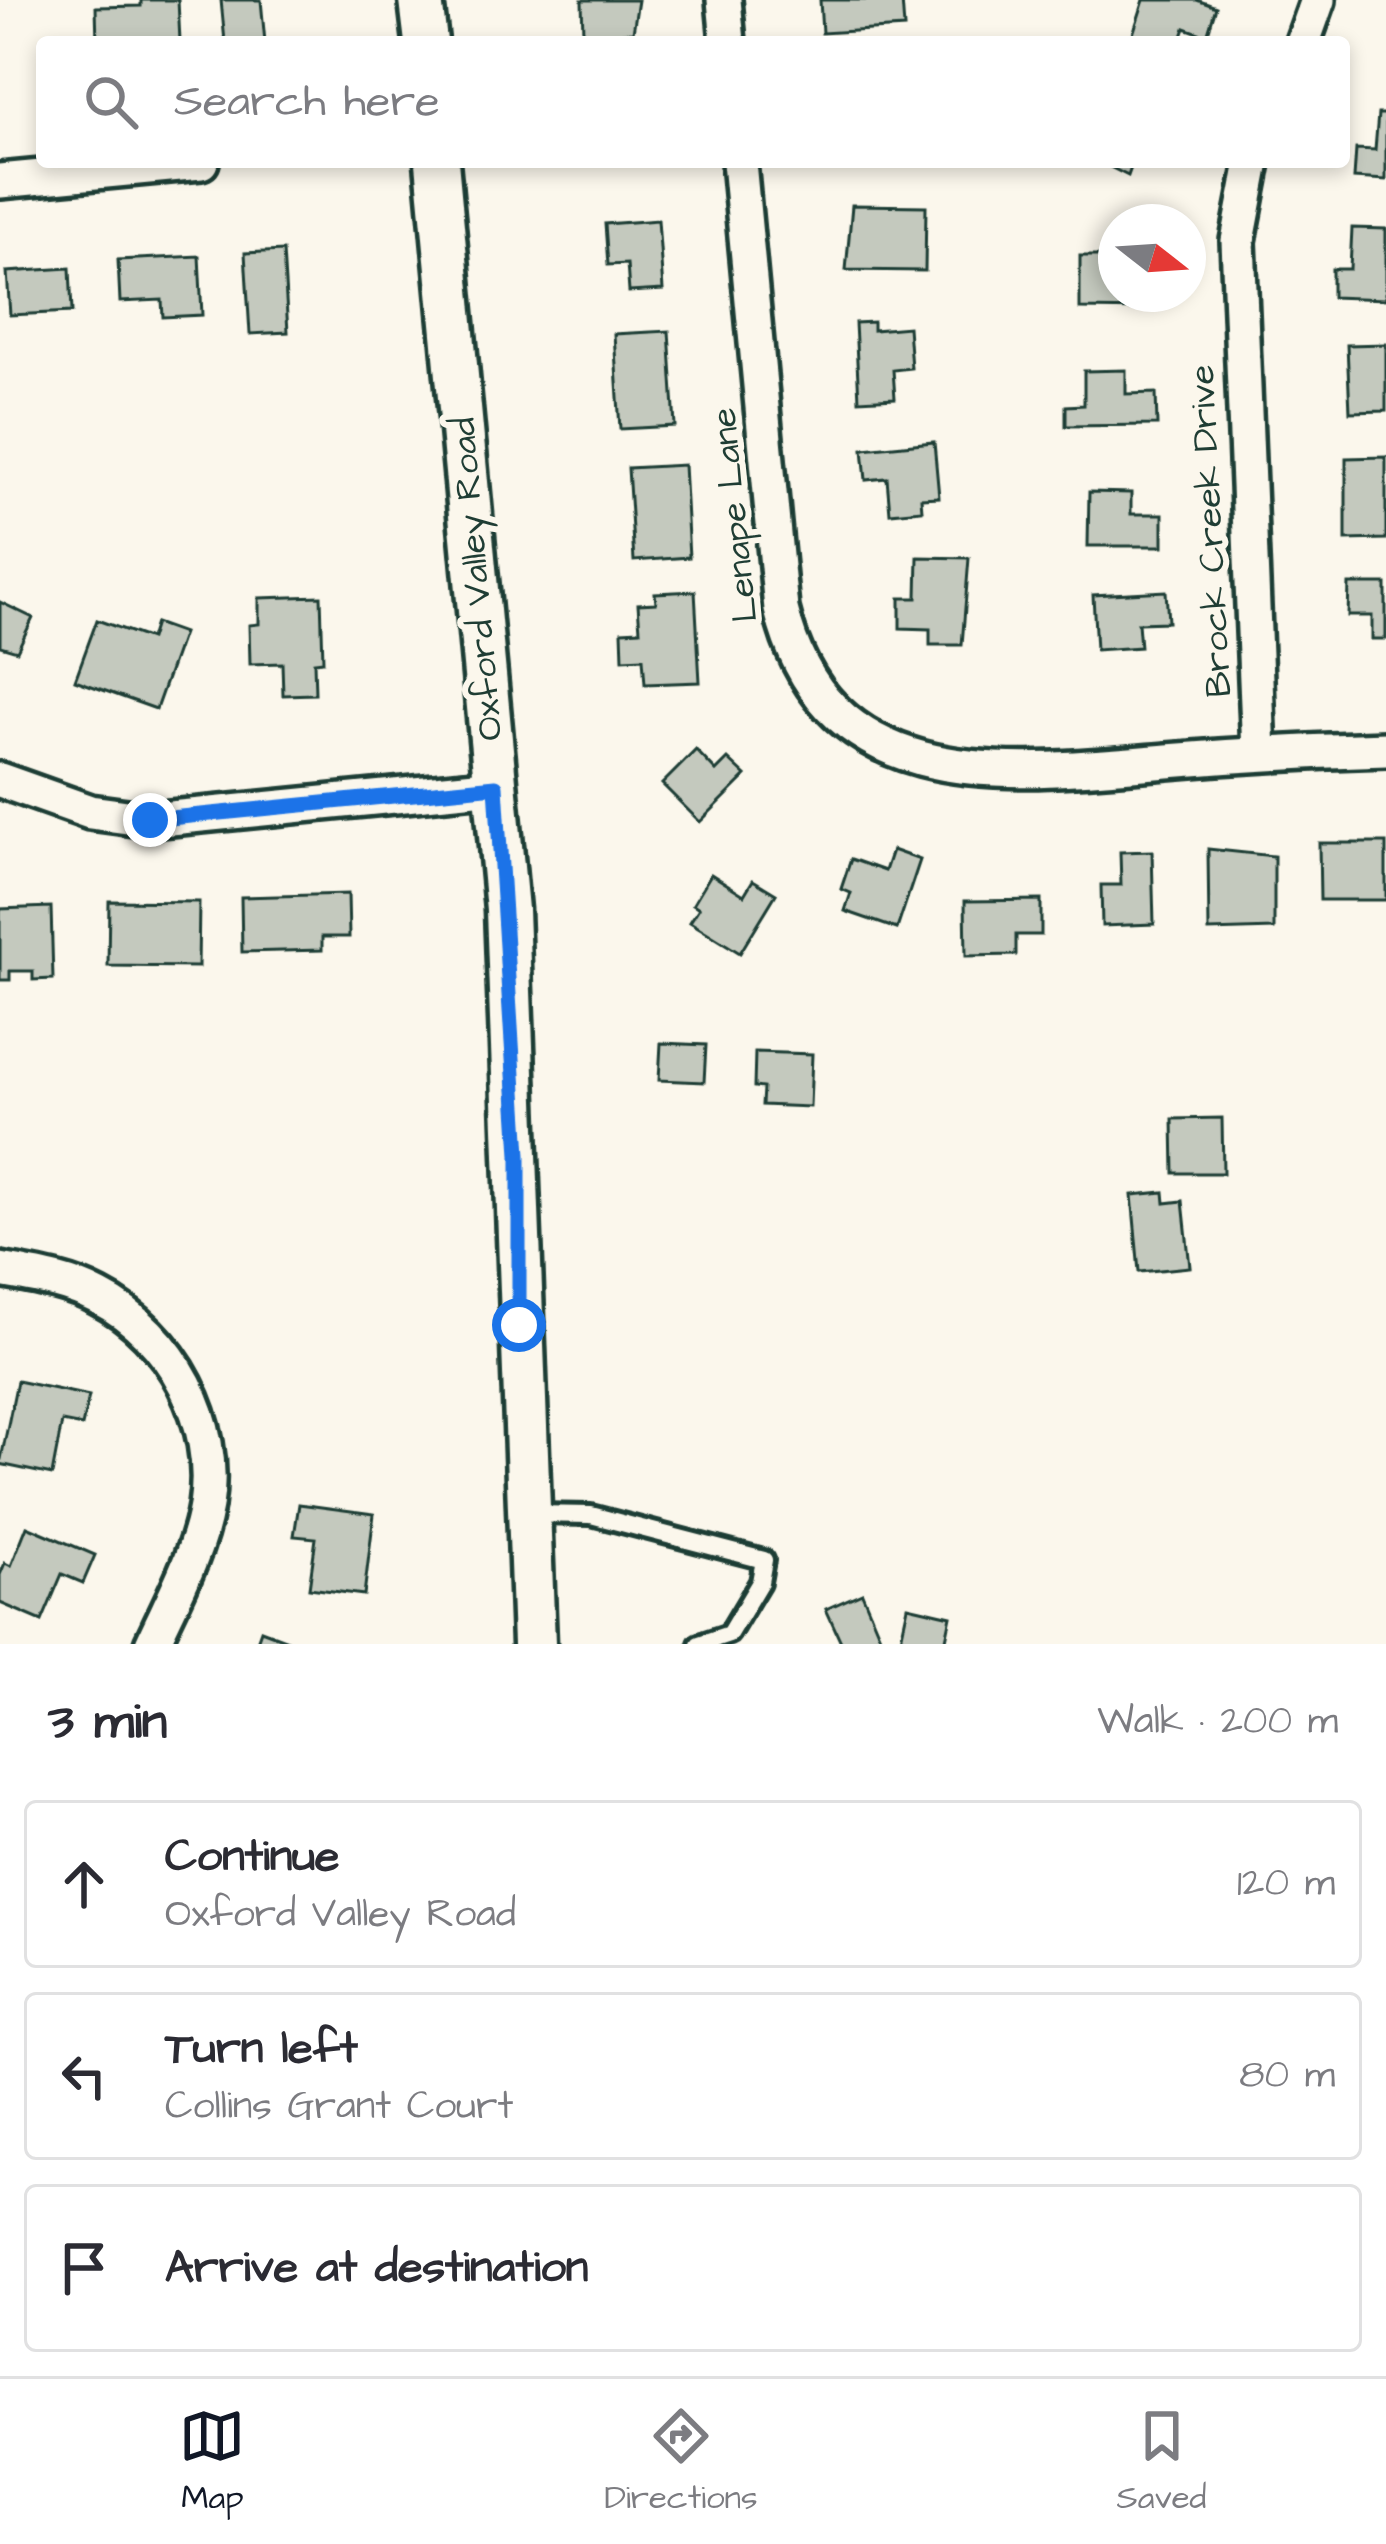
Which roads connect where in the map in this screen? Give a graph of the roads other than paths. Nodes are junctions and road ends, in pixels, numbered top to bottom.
1 (422, 0) edge
2 (724, 0) edge
3 (1318, 0) edge
4 (425, 36) edge
5 (727, 36) edge
6 (1305, 36) edge
7 (138, 168) edge
8 (438, 168) edge
9 (740, 168) edge
10 (1251, 168) edge
11 (0, 181) edge
12 (1386, 748) edge
13 (1259, 754) junction
14 (0, 780) edge
15 (496, 786) junction
16 (0, 1270) edge
17 (531, 1514) junction
18 (152, 1644) edge
19 (534, 1644) edge
20 (699, 1644) edge

1 - 4 street
2 - 5 street
3 - 6 street
7 - 11 street
8 - 15 street, Oxford Valley Road
9 - 13 street, Lenape Lane
10 - 13 street, Brock Creek Drive
12 - 13 street, Lenape Lane
14 - 15 street
15 - 17 street, Oxford Valley Road
16 - 18 street
17 - 19 street, Oxford Valley Road
17 - 20 lane

